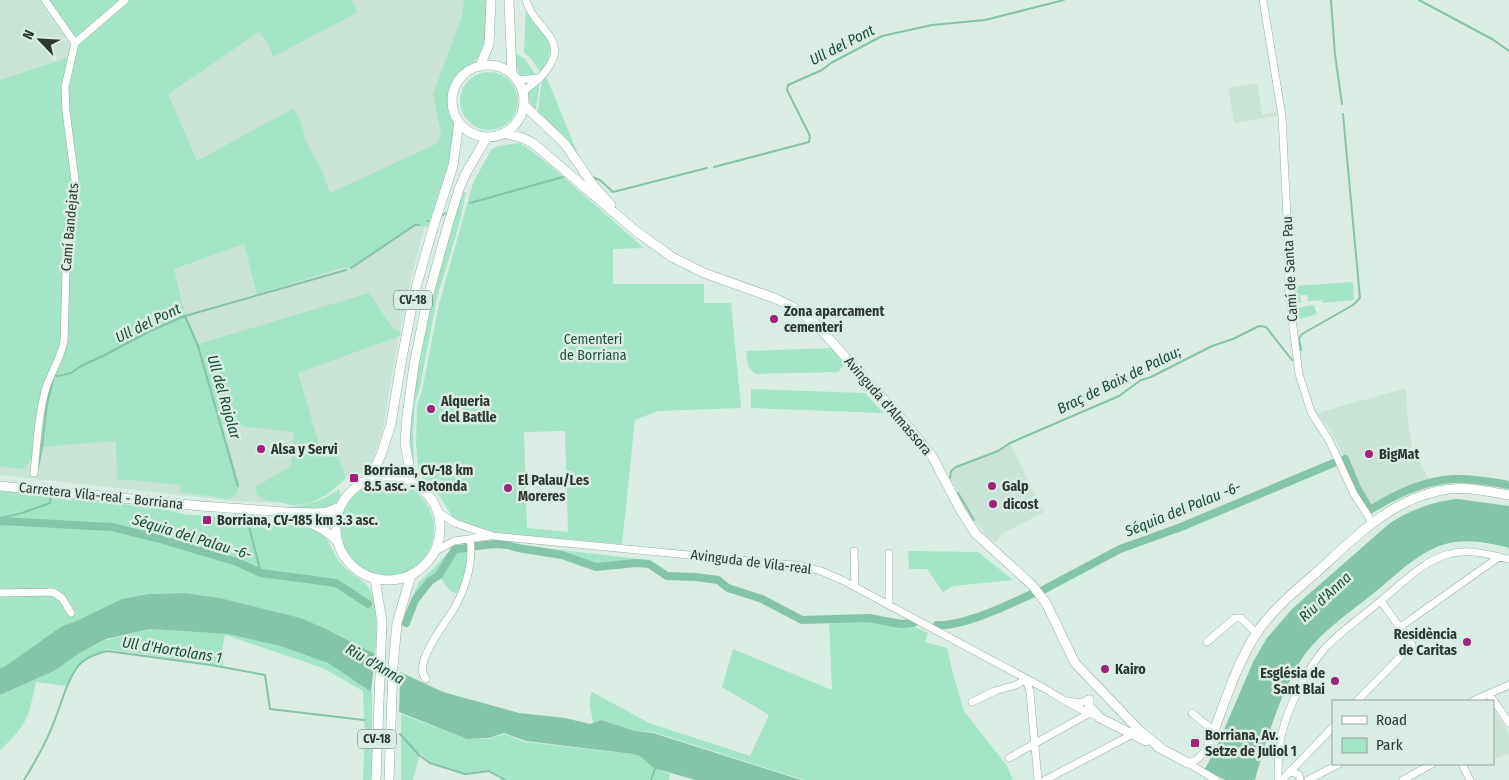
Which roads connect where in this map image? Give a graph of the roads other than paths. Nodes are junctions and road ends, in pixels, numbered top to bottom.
1 (45, 0) edge
2 (125, 0) edge
3 (491, 0) edge
4 (509, 0) edge
5 (526, 0) edge
6 (1263, 0) edge
7 (75, 43) junction
8 (480, 66) junction
9 (515, 77) junction
10 (540, 78) junction
11 (523, 92) junction
12 (524, 105) junction
13 (460, 122) junction
14 (503, 133) junction
15 (487, 137) junction
16 (637, 232) junction
17 (34, 473) dead end
18 (370, 479) junction
19 (412, 482) junction
20 (0, 486) edge
21 (1509, 495) edge
22 (201, 506) junction
23 (340, 507) junction
24 (438, 512) junction
25 (1372, 522) junction
26 (493, 536) junction
27 (470, 539) junction
28 (337, 541) junction
29 (854, 551) dead end
30 (434, 552) junction
31 (889, 553) dead end
32 (1499, 557) junction
33 (1509, 559) edge
34 (411, 575) junction
35 (375, 579) junction
36 (855, 587) junction
37 (0, 593) edge
38 (1381, 601) junction
39 (889, 605) junction
40 (71, 613) dead end
41 (1400, 627) junction
42 (1256, 634) junction
43 (1207, 642) dead end
44 (1026, 678) junction
45 (1088, 678) junction
46 (426, 680) dead end
47 (1509, 685) edge
48 (1040, 686) junction
49 (1030, 692) junction
50 (1489, 694) junction
51 (1109, 697) junction
52 (1090, 699) junction
53 (1359, 700) edge
54 (1475, 700) edge
55 (1493, 700) edge
56 (1068, 701) junction
57 (1494, 701) edge
58 (972, 702) dead end
59 (1116, 706) junction
60 (1192, 712) dead end
61 (1088, 714) junction
62 (1101, 718) junction
63 (1509, 722) edge
64 (1332, 728) edge
65 (1214, 731) junction
66 (1136, 732) junction
67 (1035, 743) junction
68 (1009, 758) dead end
69 (1188, 763) junction
70 (1338, 765) edge
71 (1430, 765) edge
72 (1462, 765) edge
73 (1290, 771) junction
74 (376, 780) edge
75 (389, 780) edge
76 (1038, 780) edge
77 (1045, 780) edge
78 (1216, 780) edge
79 (1278, 780) edge
80 (1282, 780) edge
81 (1300, 780) edge
82 (1308, 780) edge
83 (1403, 780) edge
84 (1470, 780) edge

1 - 7 street
2 - 7 street
3 - 8 main road
4 - 9 main road
5 - 10 street
6 - 25 street, Camí de Santa Pau
7 - 17 street, Camí Bandejats
8 - 9 main road
8 - 13 main road, CV-18
9 - 10 street
9 - 11 main road
10 - 11 street
11 - 12 main road
12 - 14 main road
12 - 16 main road, Avinguda d'Almassora
13 - 15 main road
13 - 18 main road, CV-18
14 - 15 main road
14 - 16 main road, Avinguda d'Almassora
15 - 19 main road, CV-18
16 - 45 main road, Avinguda d'Almassora
18 - 19 main road
18 - 23 main road, CV-18
19 - 24 main road
20 - 22 main road, Carretera Vila-real - Borriana
21 - 25 main road
22 - 23 main road, Carretera Vila-real - Borriana
22 - 28 main road, Carretera Vila-real - Borriana
23 - 28 main road
24 - 26 street, Avinguda de Vila-real
24 - 30 main road
25 - 42 main road
26 - 27 street, Avinguda de Vila-real
26 - 36 street, Avinguda de Vila-real
27 - 30 street, Avinguda de Vila-real
27 - 46 street
28 - 35 main road
29 - 36 street
30 - 34 main road
31 - 39 street
32 - 33 street
32 - 38 street
32 - 41 street
34 - 35 main road
34 - 75 main road, CV-18
35 - 74 main road, CV-18
36 - 39 street, Avinguda de Vila-real
37 - 40 street
38 - 41 street
38 - 79 street
39 - 44 street, Avinguda de Vila-real
41 - 53 street
42 - 43 street
42 - 65 main road
44 - 48 street, Avinguda de Vila-real
44 - 49 street
44 - 58 street
45 - 51 main road, Avinguda d'Almassora
45 - 52 main road
47 - 50 street
48 - 49 street
48 - 56 street, Avinguda de Vila-real
49 - 67 street
50 - 54 street
50 - 55 street
51 - 52 main road
51 - 59 main road, Avinguda d'Almassora
52 - 56 street
52 - 62 main road
56 - 61 street, Avinguda de Vila-real
57 - 63 street
59 - 62 main road
59 - 66 main road, Avinguda d'Almassora
60 - 65 street
61 - 62 street, Avinguda de Vila-real
61 - 67 street
62 - 66 main road, Avinguda de Vila-real
64 - 73 street
65 - 69 street
66 - 69 main road
66 - 77 street
67 - 68 street
67 - 76 street
69 - 78 street
70 - 82 street
71 - 83 street
72 - 84 street
73 - 80 street
73 - 81 street

